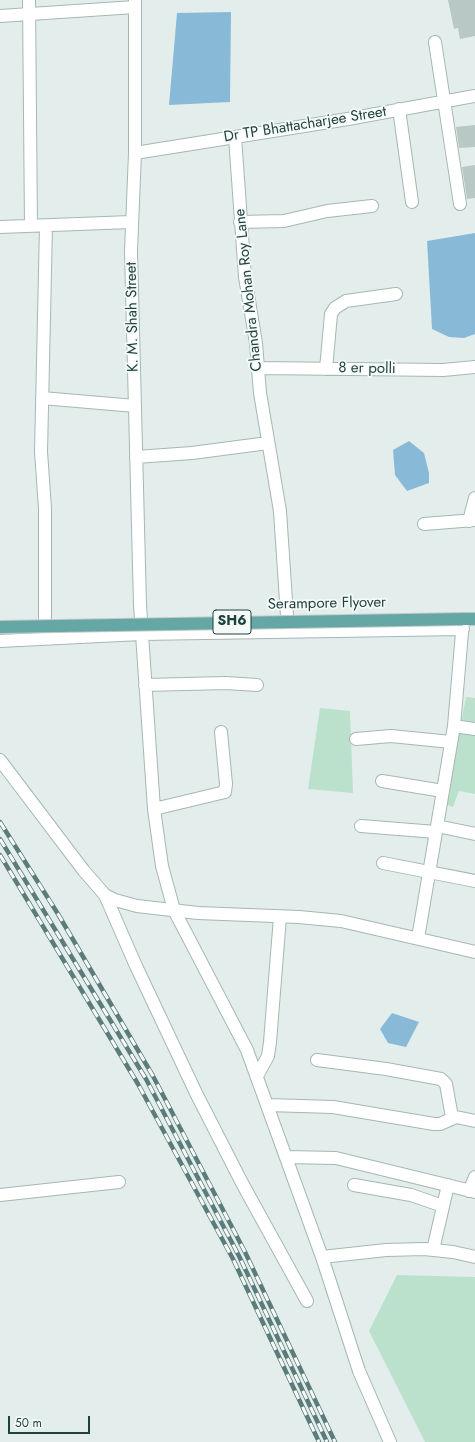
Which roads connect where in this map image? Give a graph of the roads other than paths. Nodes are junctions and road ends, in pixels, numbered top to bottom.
1 (29, 0) edge
2 (135, 3) edge
3 (29, 14) junction
4 (0, 16) edge
5 (434, 42) dead end
6 (475, 96) edge
7 (445, 101) junction
8 (399, 110) junction
9 (235, 137) junction
10 (134, 152) junction
11 (412, 202) dead end
12 (460, 204) dead end
13 (372, 206) dead end
14 (131, 222) junction
15 (240, 222) junction
16 (31, 226) junction
17 (46, 226) junction
18 (0, 227) edge
19 (396, 294) dead end
20 (475, 367) edge
21 (258, 368) junction
22 (326, 369) junction
23 (42, 398) junction
24 (135, 406) junction
25 (268, 443) junction
26 (136, 457) junction
27 (475, 498) edge
28 (472, 520) edge
29 (424, 524) dead end
30 (467, 622) edge
31 (0, 627) edge
32 (288, 631) junction
33 (141, 634) junction
34 (45, 639) junction
35 (0, 641) edge
36 (145, 685) junction
37 (257, 685) dead end
38 (454, 726) junction
39 (475, 729) edge
40 (221, 732) dead end
41 (356, 739) dead end
42 (451, 742) junction
43 (0, 760) edge
44 (382, 781) dead end
45 (443, 791) junction
46 (154, 809) junction
47 (361, 826) dead end
48 (436, 830) junction
49 (475, 834) edge
50 (384, 863) dead end
51 (429, 873) junction
52 (475, 881) edge
53 (105, 895) junction
54 (174, 910) junction
55 (280, 917) junction
56 (418, 938) junction
57 (475, 952) edge
58 (317, 1060) dead end
59 (257, 1076) junction
60 (268, 1105) junction
61 (452, 1118) junction
62 (475, 1121) edge
63 (286, 1157) junction
64 (475, 1177) edge
65 (119, 1182) dead end
66 (354, 1185) dead end
67 (448, 1185) junction
68 (472, 1191) edge
69 (0, 1195) edge
70 (443, 1206) junction
71 (433, 1250) junction
72 (322, 1256) junction
73 (475, 1257) edge
74 (307, 1301) dead end
75 (390, 1442) edge

1 - 3 street
2 - 3 street
2 - 10 street, K. M. Shah Street
3 - 4 street
3 - 16 street
5 - 7 street
6 - 7 street, Dr TP Bhattacharjee Street
7 - 8 street, Dr TP Bhattacharjee Street
7 - 12 street
8 - 9 street, Dr TP Bhattacharjee Street
8 - 11 street
9 - 10 street, Dr TP Bhattacharjee Street
9 - 15 street, Chandra Mohan Roy Lane
10 - 14 street, K. M. Shah Street
13 - 15 street
14 - 17 street
14 - 24 street, K. M. Shah Street
15 - 21 street, Chandra Mohan Roy Lane
16 - 17 street
16 - 18 street
17 - 23 street
19 - 22 street
20 - 22 street, 8 er polli
21 - 22 street, 8 er polli
21 - 25 street, Chandra Mohan Roy Lane
23 - 24 street
23 - 34 street
24 - 26 street, K. M. Shah Street
25 - 26 street
25 - 32 street, Chandra Mohan Roy Lane
26 - 33 street, K. M. Shah Street
27 - 28 street
28 - 29 street
30 - 31 main road, Serampore Flyover / SH6, bridge
30 - 32 street
30 - 38 street
32 - 33 street
33 - 34 street
33 - 36 street, K. M. Shah Street
34 - 35 street
36 - 37 street
36 - 46 street, K. M. Shah Street
38 - 39 street
38 - 42 street
40 - 46 street
41 - 42 street
42 - 45 street
43 - 53 street
44 - 45 street
45 - 48 street
46 - 54 street, K. M. Shah Street
47 - 48 street
48 - 49 street
48 - 51 street
50 - 51 street
51 - 52 street
51 - 56 street
53 - 54 street
53 - 74 street
54 - 55 street
54 - 59 street, K. M. Shah Street
55 - 56 street
55 - 59 street
56 - 57 street
58 - 61 street
59 - 60 street, K. M. Shah Street
60 - 61 street
60 - 63 street, K. M. Shah Street
61 - 62 street
63 - 67 street
63 - 72 street, K. M. Shah Street
64 - 68 street
65 - 69 street
66 - 70 street
67 - 68 street
67 - 70 street
70 - 71 street
71 - 72 street
71 - 73 street
72 - 75 street, K. M. Shah Street

